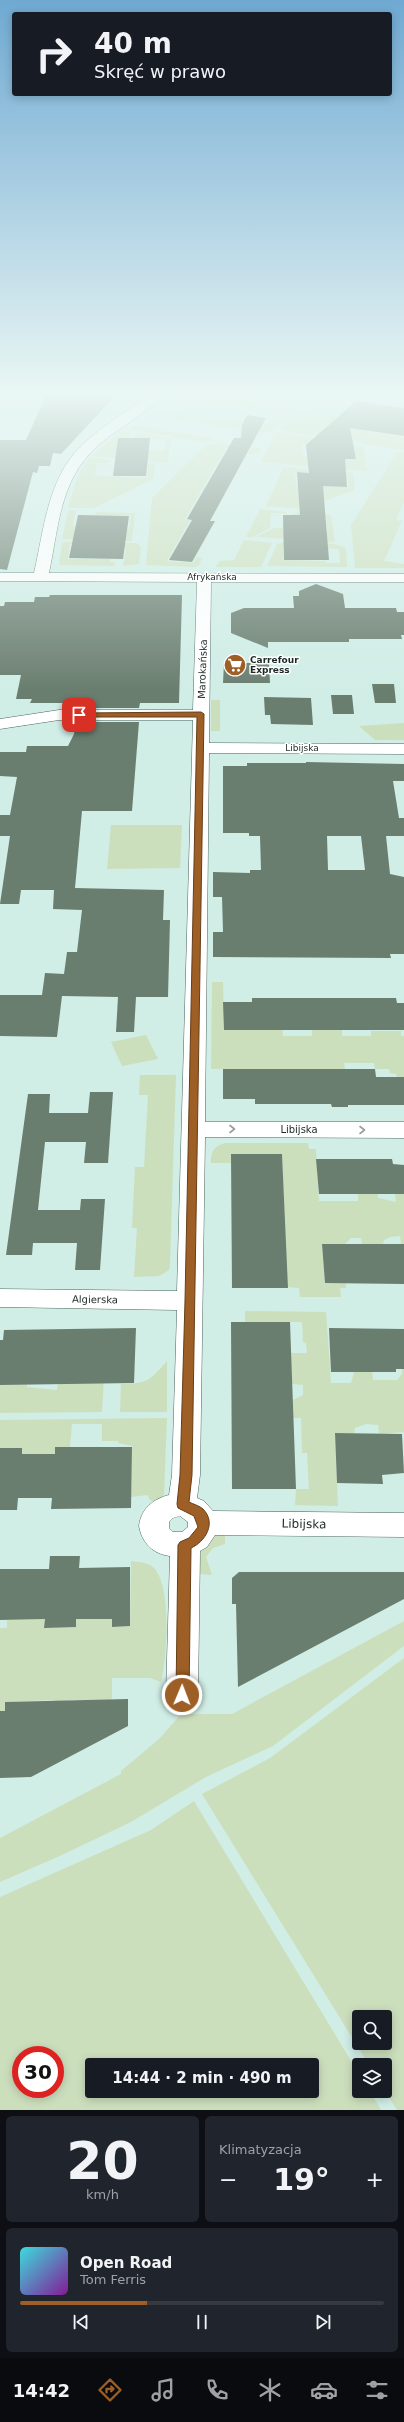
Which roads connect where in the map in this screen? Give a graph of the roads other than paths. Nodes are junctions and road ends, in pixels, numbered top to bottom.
1 (60, 493) edge
2 (0, 573) edge
3 (21, 575) junction
4 (41, 576) junction
5 (0, 577) edge
6 (204, 577) junction
7 (404, 578) edge
8 (201, 714) junction
9 (0, 724) edge
10 (201, 748) junction
11 (404, 749) edge
12 (194, 1129) junction
13 (404, 1130) edge
14 (0, 1298) edge
15 (190, 1301) junction
16 (182, 1504) junction
17 (404, 1525) edge
18 (194, 1534) junction
19 (182, 1695) dead end

1 - 4 street
2 - 3 street, Afrykańska
3 - 4 street, Afrykańska
3 - 5 street, Afrykańska
4 - 6 street, Afrykańska
6 - 7 street, Afrykańska
6 - 8 street, Marokańska
8 - 9 street
8 - 10 street, Marokańska
10 - 11 street, Libijska
10 - 12 street, Marokańska
12 -> 13 street, Libijska
12 - 15 street, Marokańska
14 - 15 street, Algierska
15 - 16 street, Marokańska
16 - 18 street
16 - 18 street
17 - 18 street, Libijska
18 - 19 street

